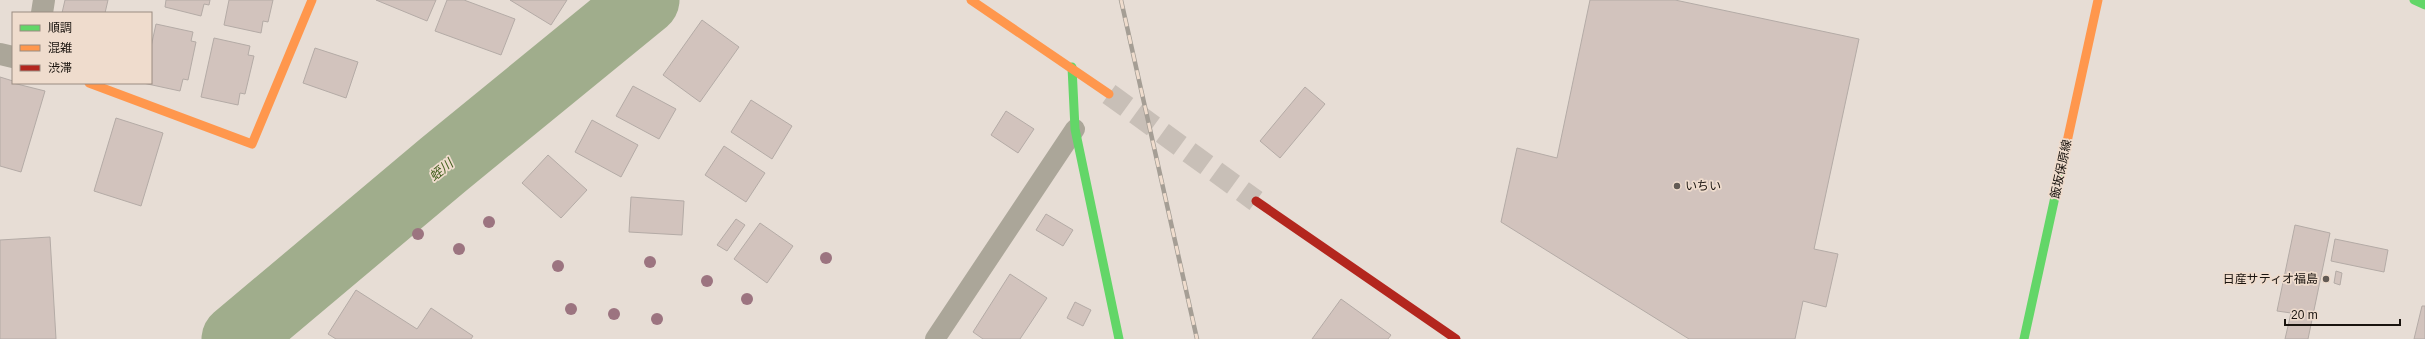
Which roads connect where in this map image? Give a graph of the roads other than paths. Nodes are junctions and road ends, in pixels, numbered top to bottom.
1 (44, 0) edge
2 (312, 0) edge
3 (971, 0) edge
4 (2098, 0) edge
5 (2414, 0) edge
6 (2425, 5) edge
7 (42, 12) edge
8 (0, 54) edge
9 (12, 57) edge
10 (1072, 67) junction
11 (92, 84) edge
12 (1109, 94) tunnel mouth
13 (1075, 129) junction
14 (1256, 201) tunnel mouth
15 (935, 339) edge
16 (1119, 339) edge
17 (1456, 339) edge
18 (2024, 339) edge

1 - 7 street
2 - 11 main road
3 - 10 main road
4 - 18 main road, 飯坂保原線
5 - 6 main road
8 - 9 street
10 - 12 main road
10 - 13 main road
13 - 15 lane
13 - 16 main road
14 - 17 main road

